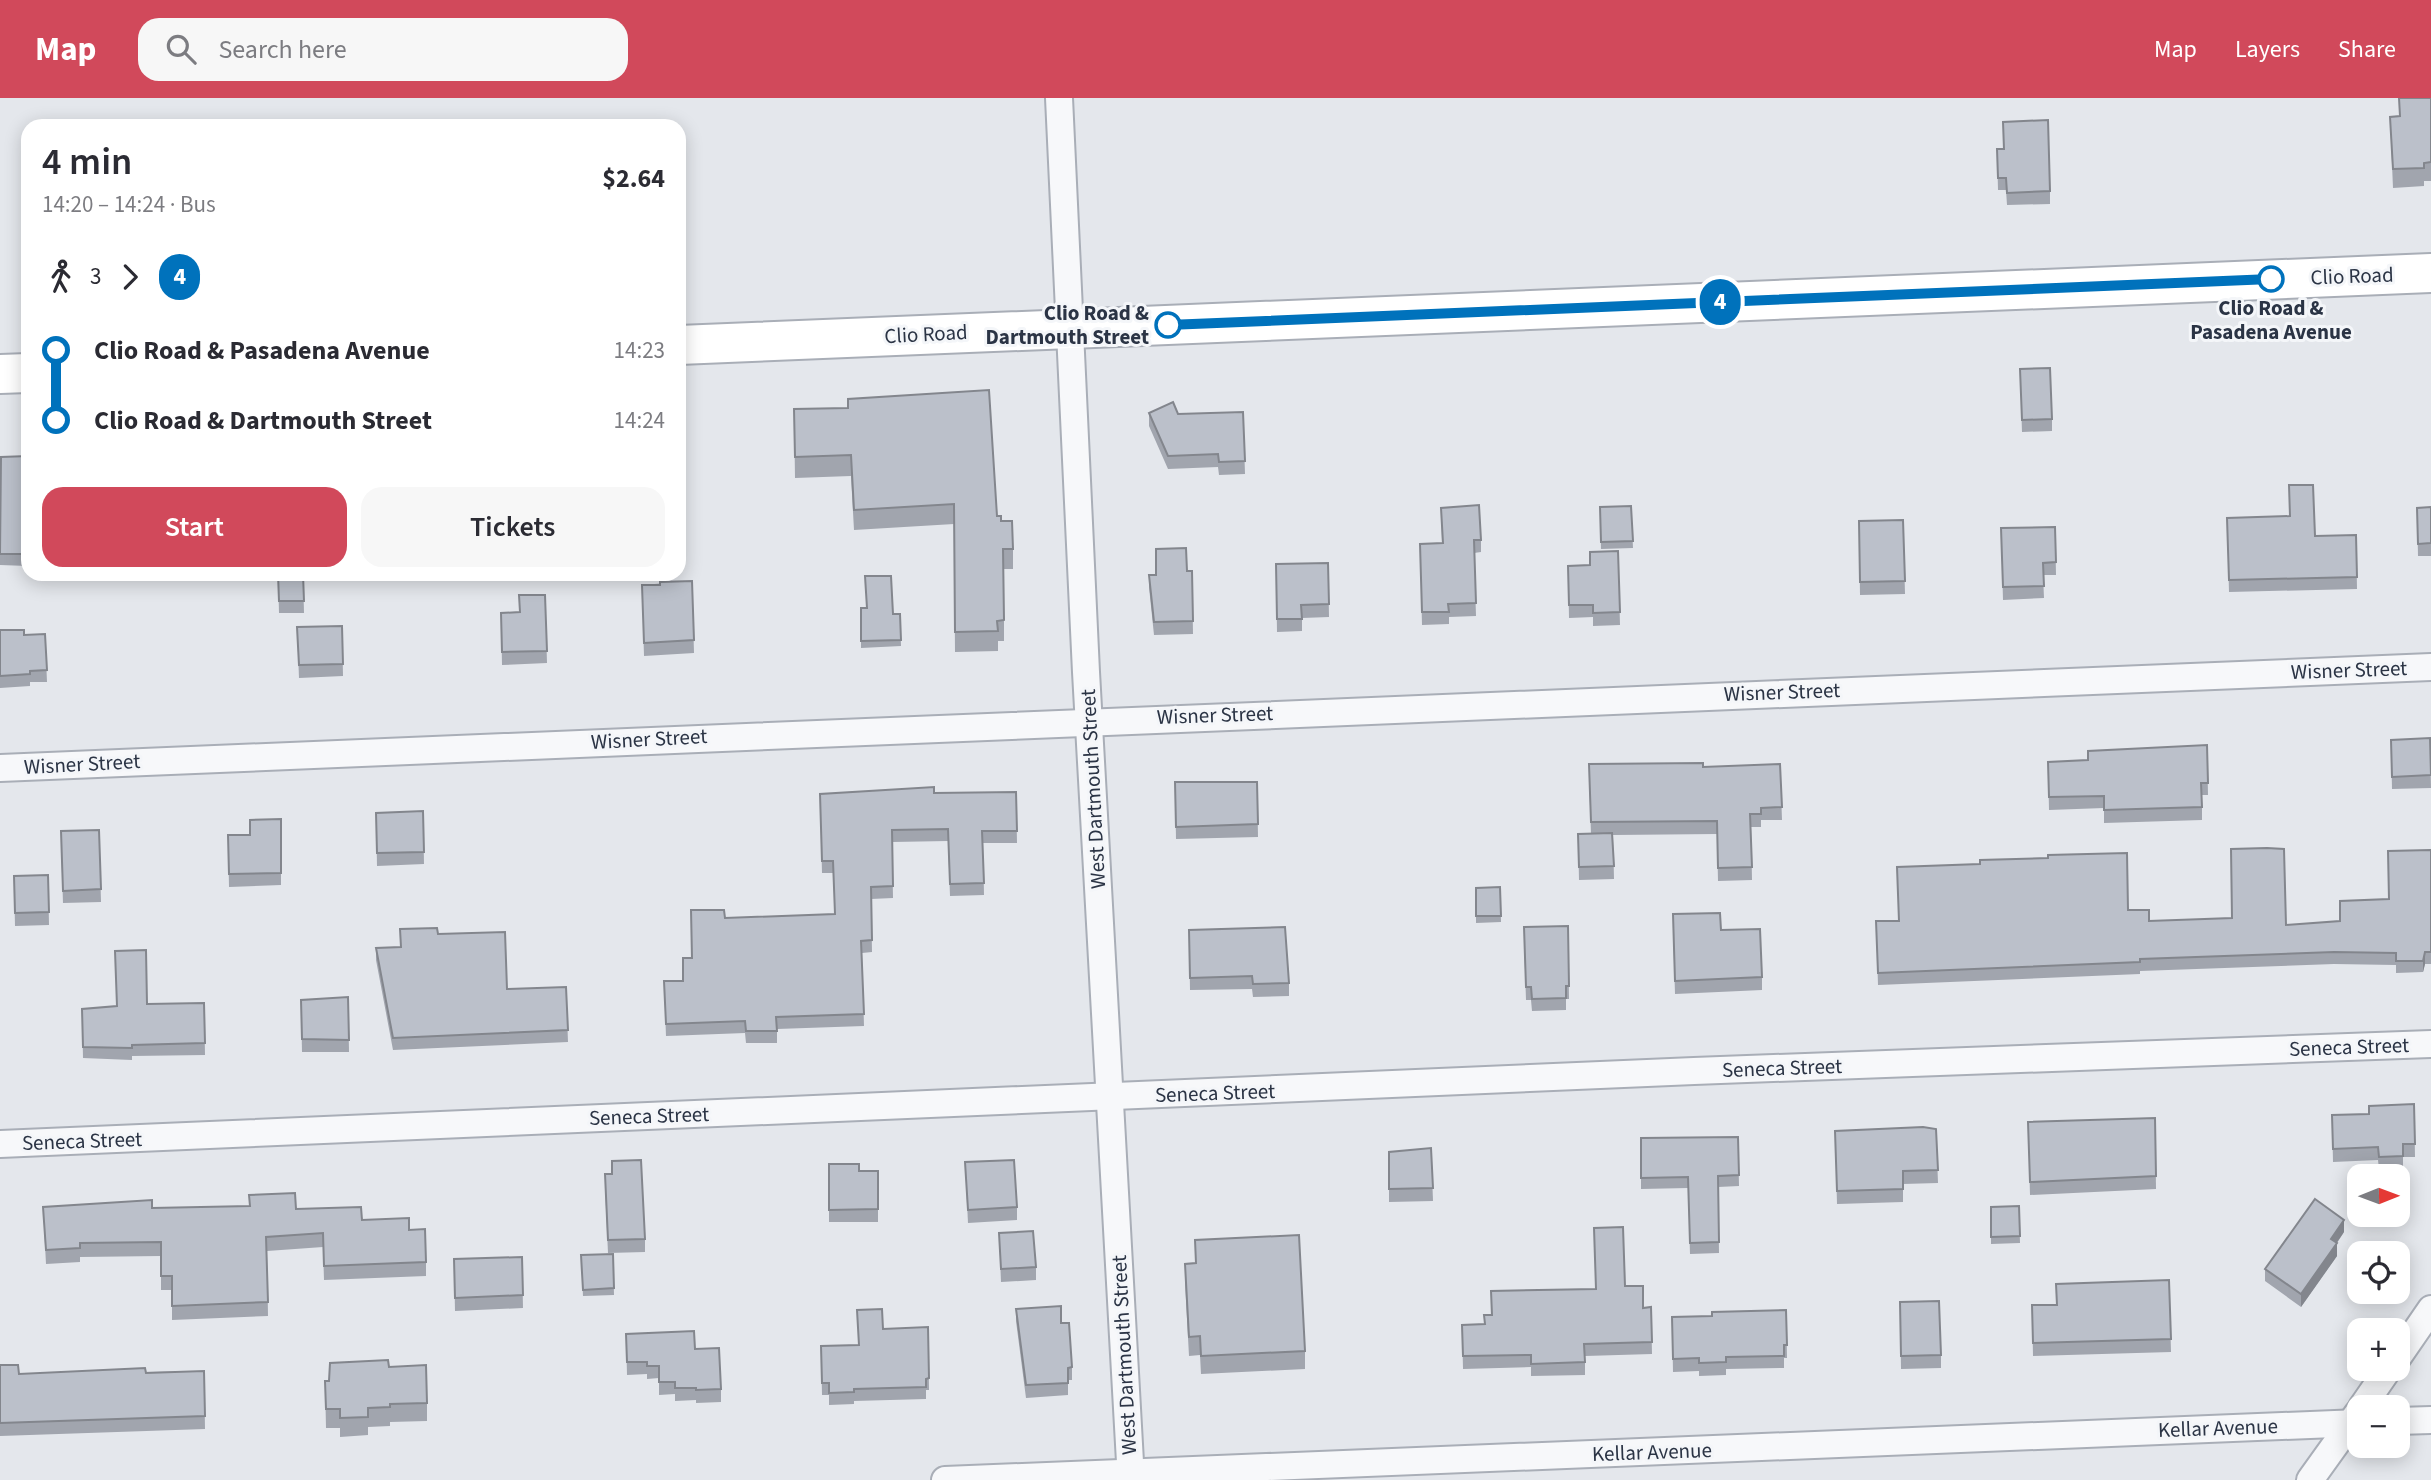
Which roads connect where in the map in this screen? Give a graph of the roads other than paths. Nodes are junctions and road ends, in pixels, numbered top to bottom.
1 (1059, 98) edge
2 (2431, 272) edge
3 (1069, 328) junction
4 (686, 345) edge
5 (21, 373) edge
6 (0, 374) edge
7 (2431, 667) edge
8 (1089, 720) junction
9 (0, 768) edge
10 (2431, 1044) edge
11 (1110, 1097) junction
12 (0, 1144) edge
13 (2431, 1309) edge
14 (2410, 1340) edge
15 (2347, 1417) edge
16 (2431, 1420) edge
17 (2410, 1421) edge
18 (2347, 1431) edge
19 (1131, 1476) edge
20 (945, 1480) edge
21 (2310, 1480) edge

1 - 3 street, West Dartmouth Street
2 - 3 main road, Clio Road
3 - 4 main road, Clio Road
3 - 8 street, West Dartmouth Street
5 - 6 main road
7 - 8 street, Wisner Street
8 - 9 street, Wisner Street
8 - 11 street, West Dartmouth Street
10 - 11 street, Seneca Street
11 - 12 street, Seneca Street
11 - 19 street, West Dartmouth Street
13 - 14 street
15 - 19 street, Kellar Avenue
16 - 17 street
18 - 21 street
19 - 20 street, Kellar Avenue

